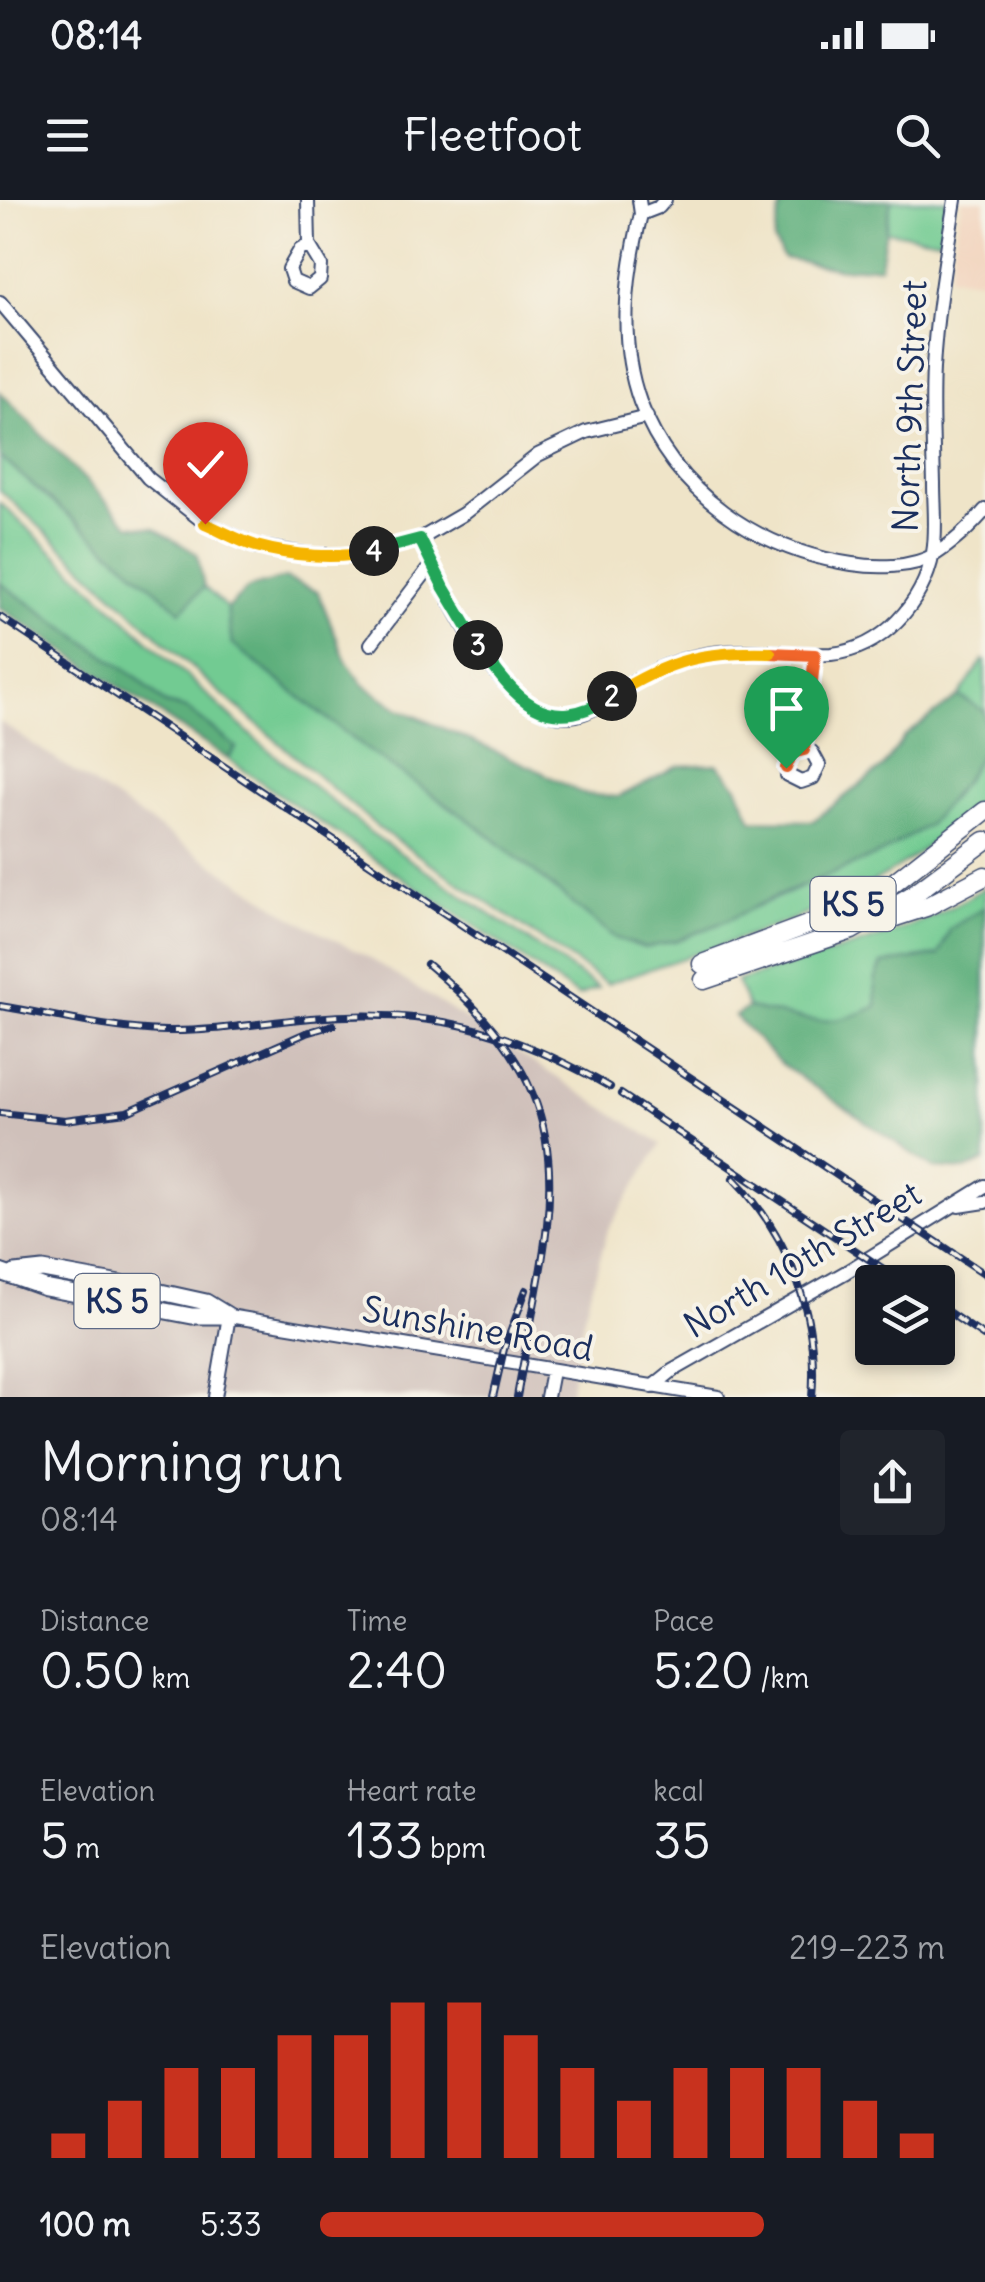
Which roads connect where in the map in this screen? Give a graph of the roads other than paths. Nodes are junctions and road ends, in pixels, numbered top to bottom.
1 (308, 200) edge
2 (665, 200) edge
3 (956, 200) edge
4 (640, 207) edge
5 (309, 245) dead end
6 (0, 302) edge
7 (646, 417) junction
8 (985, 510) edge
9 (420, 539) junction
10 (932, 556) junction
11 (432, 564) junction
12 (371, 644) dead end
13 (815, 655) junction
14 (804, 750) dead end
15 (985, 811) edge
16 (985, 841) edge
17 (985, 876) edge
18 (852, 930) junction
19 (985, 1186) edge
20 (985, 1202) edge
21 (946, 1208) junction
22 (4, 1272) edge
23 (228, 1316) junction
24 (552, 1371) junction
25 (652, 1388) junction
26 (215, 1397) edge
27 (547, 1397) edge
28 (718, 1397) edge

1 - 5 street
2 - 4 street
3 - 10 street, North 9th Street
4 - 7 street
6 - 9 street
7 - 9 street
7 - 10 street
8 - 10 street
9 - 11 street
10 - 13 street
11 - 12 street
11 - 13 street
13 - 14 street
15 - 18 highway, KS 5
16 - 18 highway, KS 5
17 - 18 highway
19 - 21 street, North 10th Street
20 - 21 street
21 - 25 street, North 10th Street
22 - 23 main road, Sunshine Road / KS 5
22 - 23 main road, Sunshine Road / KS 5
23 - 24 street, Sunshine Road
23 - 26 street
24 - 25 street, Sunshine Road
24 - 27 street
25 - 28 street, Sunshine Road

